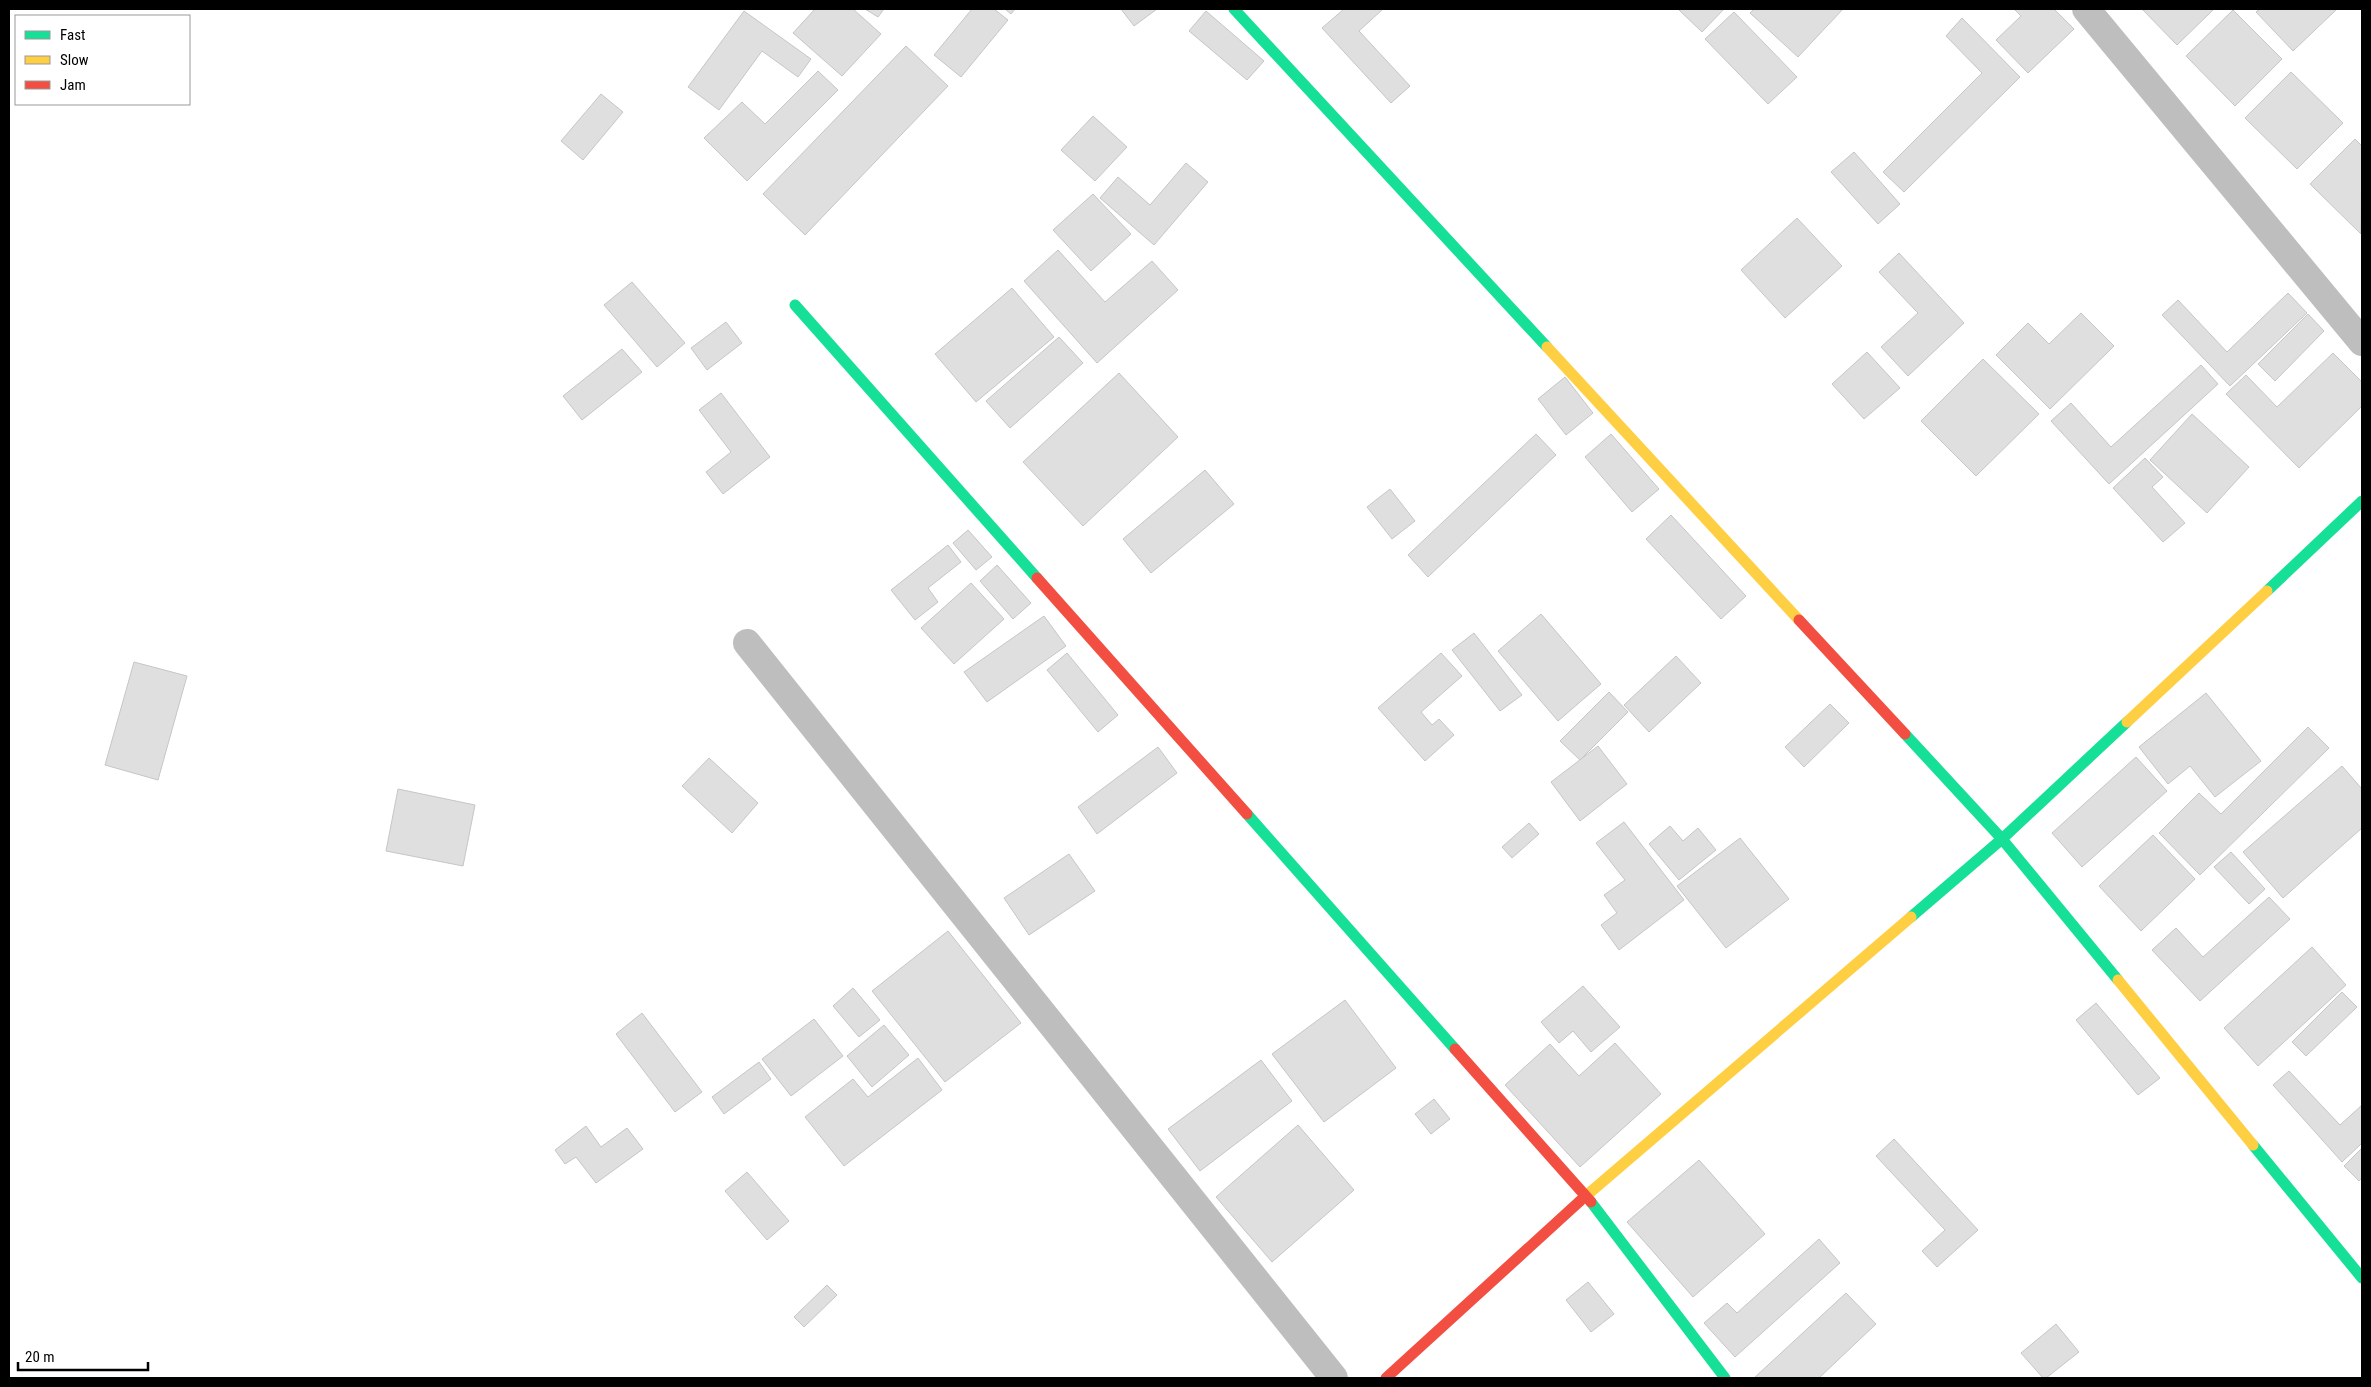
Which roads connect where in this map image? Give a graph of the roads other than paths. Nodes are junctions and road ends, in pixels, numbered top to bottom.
1 (1234, 9) edge
2 (2086, 9) edge
3 (795, 304) dead end
4 (2362, 342) edge
5 (2362, 502) edge
6 (747, 643) dead end
7 (2002, 839) junction
8 (1586, 1196) junction
9 (2362, 1278) edge
10 (1334, 1378) edge
11 (1386, 1378) edge
12 (1725, 1378) edge

1 - 7 street
2 - 4 street
3 - 8 street
5 - 7 street
6 - 10 street
7 - 8 street
7 - 9 street
8 - 11 street
8 - 12 street

